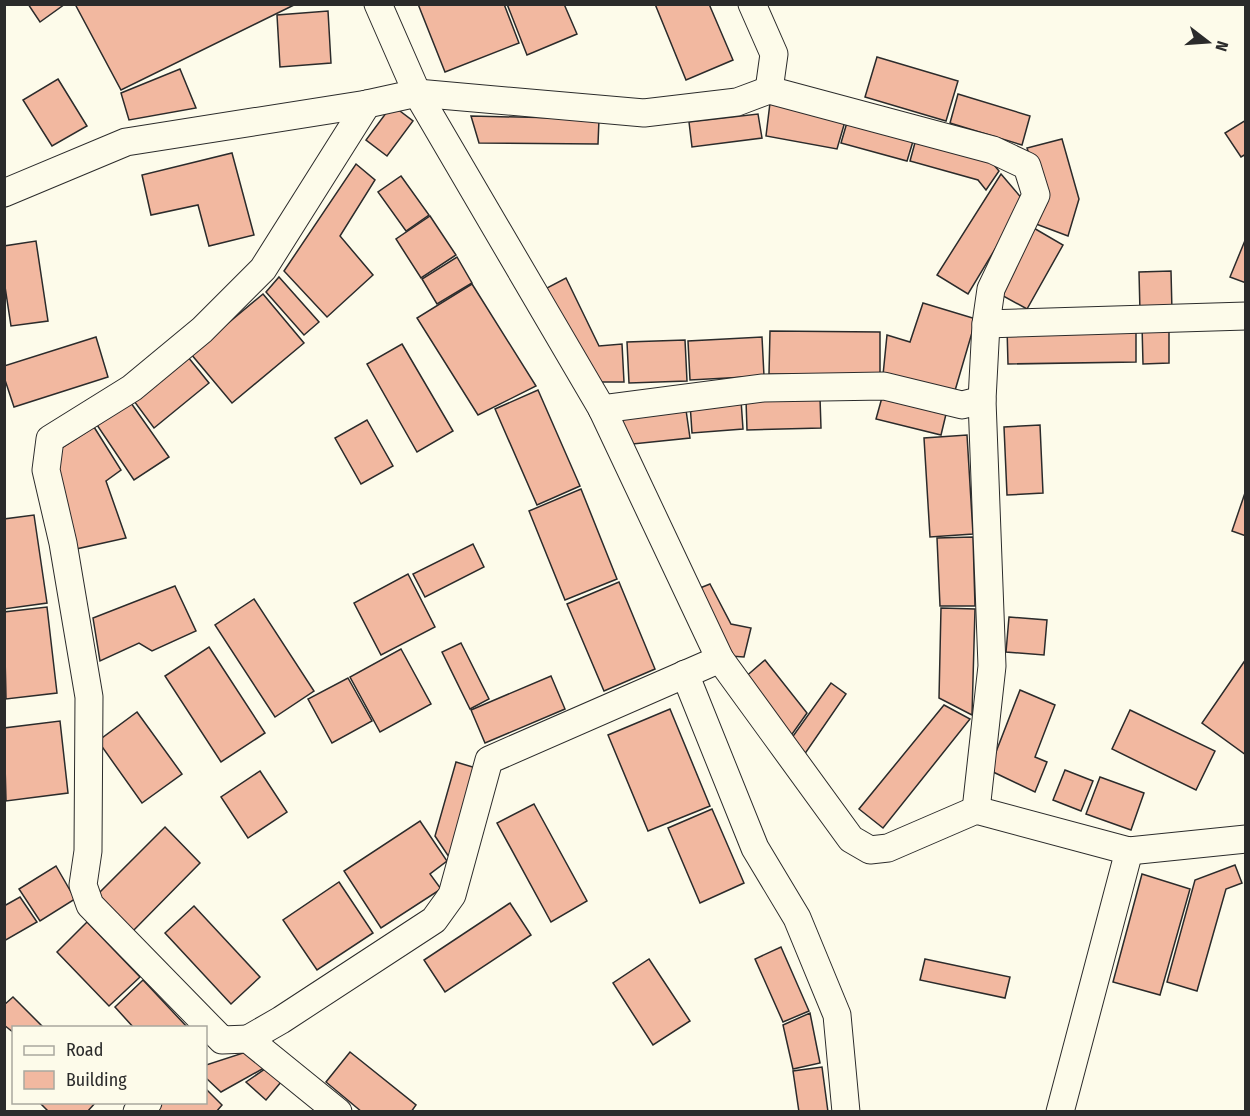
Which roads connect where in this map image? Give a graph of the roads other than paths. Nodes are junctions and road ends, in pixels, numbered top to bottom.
1 (378, 4) edge
2 (752, 4) edge
3 (769, 90) junction
4 (417, 93) junction
5 (367, 104) junction
6 (4, 193) edge
7 (1245, 316) edge
8 (986, 324) junction
9 (982, 400) junction
10 (602, 409) junction
11 (720, 659) junction
12 (685, 674) junction
13 (976, 810) junction
14 (1245, 839) edge
15 (1129, 851) junction
16 (225, 1044) edge
17 (338, 1112) edge
18 (846, 1112) edge
19 (1060, 1112) edge

1 - 4 street
2 - 3 street
3 - 4 street
3 - 8 street
4 - 5 street
4 - 10 street
5 - 6 street
5 - 16 street
7 - 8 street
8 - 9 street
9 - 10 street
9 - 13 street
10 - 11 street
11 - 12 street
11 - 13 street
12 - 16 street
12 - 18 street
13 - 15 street
14 - 15 street
15 - 19 street
16 - 17 street

